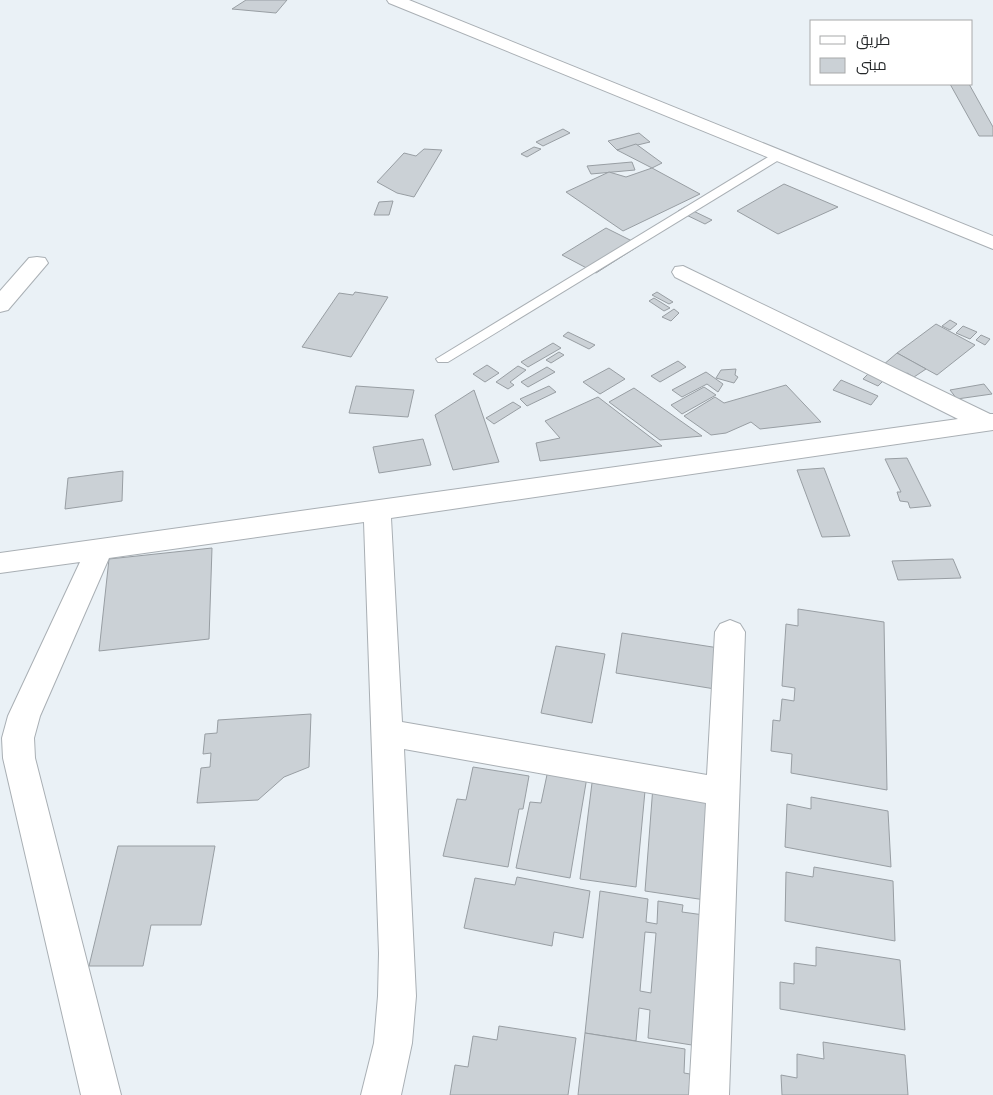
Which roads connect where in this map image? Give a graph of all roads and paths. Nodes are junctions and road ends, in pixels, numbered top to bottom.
1 (395, 0) edge
2 (778, 155) junction
3 (993, 244) edge
4 (37, 262) dead end
5 (683, 272) dead end
6 (0, 305) edge
7 (443, 359) dead end
8 (990, 422) edge
9 (377, 510) junction
10 (99, 550) junction
11 (0, 563) edge
12 (730, 632) dead end
13 (387, 733) junction
14 (724, 792) junction
15 (101, 1095) edge
16 (381, 1095) edge
17 (709, 1095) edge

1 - 2 street
2 - 3 street
2 - 7 lane
4 - 6 street
5 - 8 street
8 - 9 street
9 - 10 street
9 - 13 street
10 - 11 street
10 - 15 street
12 - 14 street
13 - 14 street
13 - 16 street
14 - 17 street

